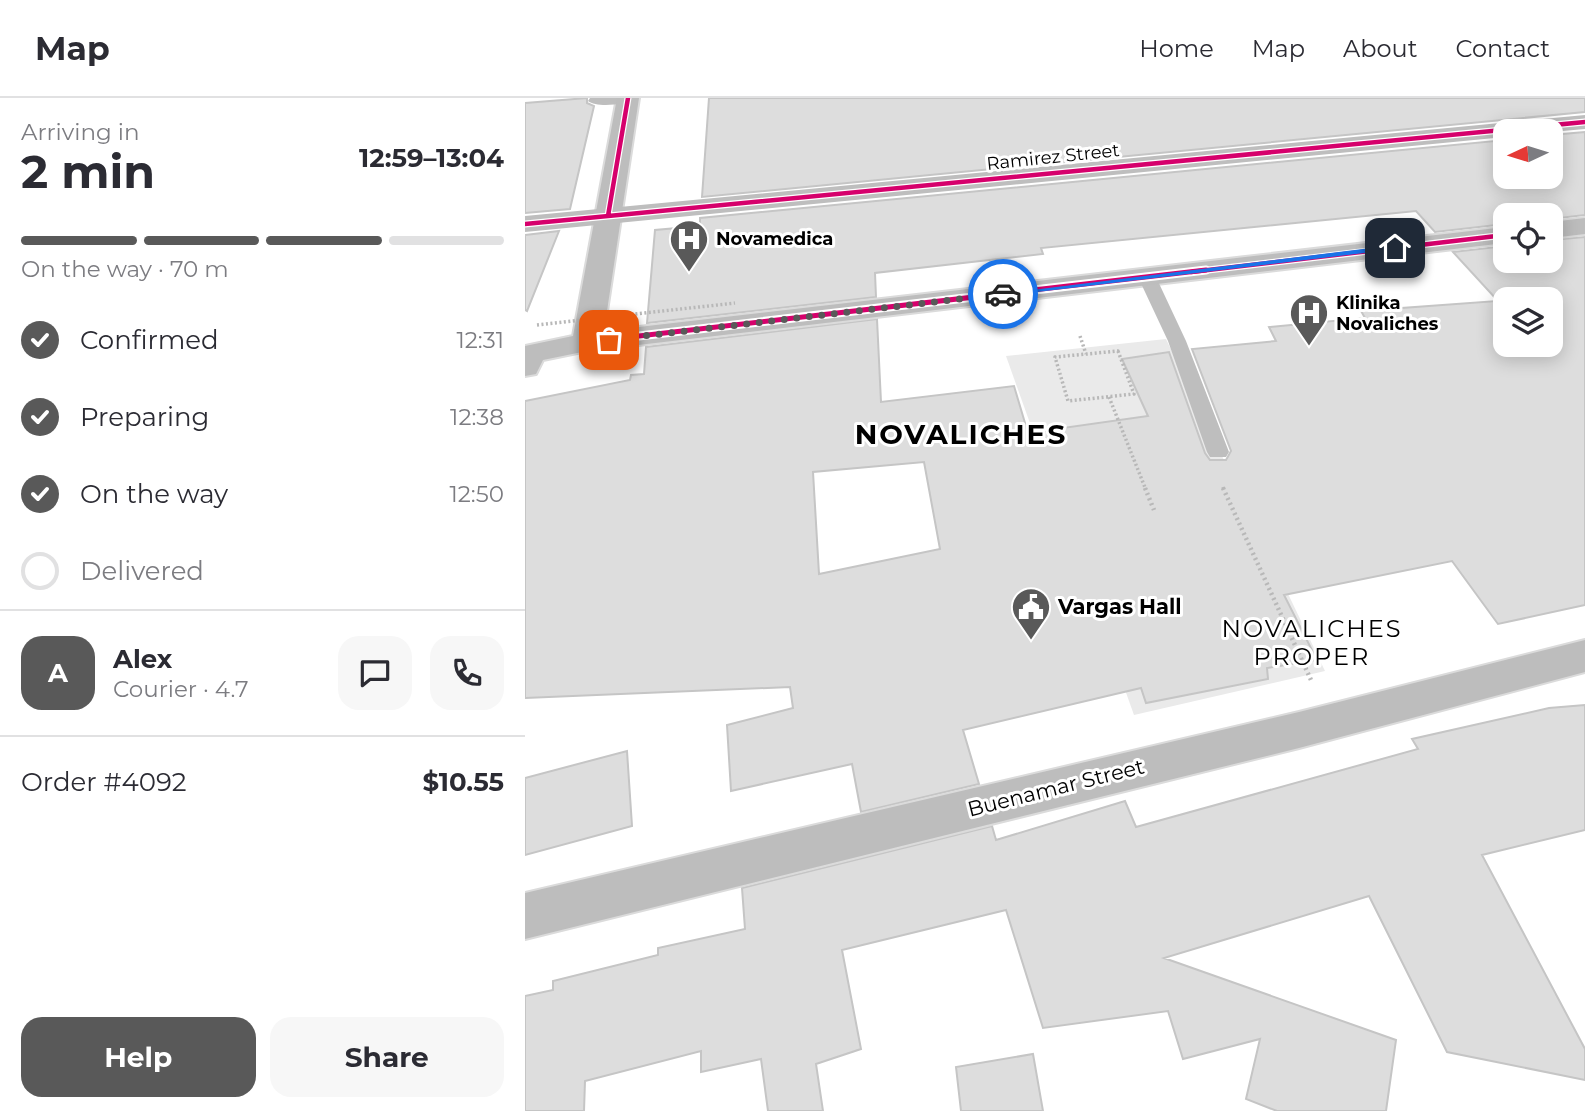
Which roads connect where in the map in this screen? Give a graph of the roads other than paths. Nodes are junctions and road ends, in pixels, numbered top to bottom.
1 (628, 98) edge
2 (595, 101) dead end
3 (1585, 122) edge
4 (608, 216) junction
5 (525, 224) edge
6 (1585, 226) edge
7 (1563, 229) edge
8 (1493, 236) edge
9 (1147, 277) junction
10 (587, 342) junction
11 (528, 360) edge
12 (1218, 452) dead end
13 (1585, 656) edge
14 (525, 916) edge

1 - 2 lane
1 - 4 main road
3 - 4 street, Ramirez Street
4 - 5 street, Ramirez Street
4 - 10 main road
6 - 7 main road
8 - 9 main road
9 - 10 main road
9 - 12 lane
10 - 11 main road
13 - 14 main road, Buenamar Street

